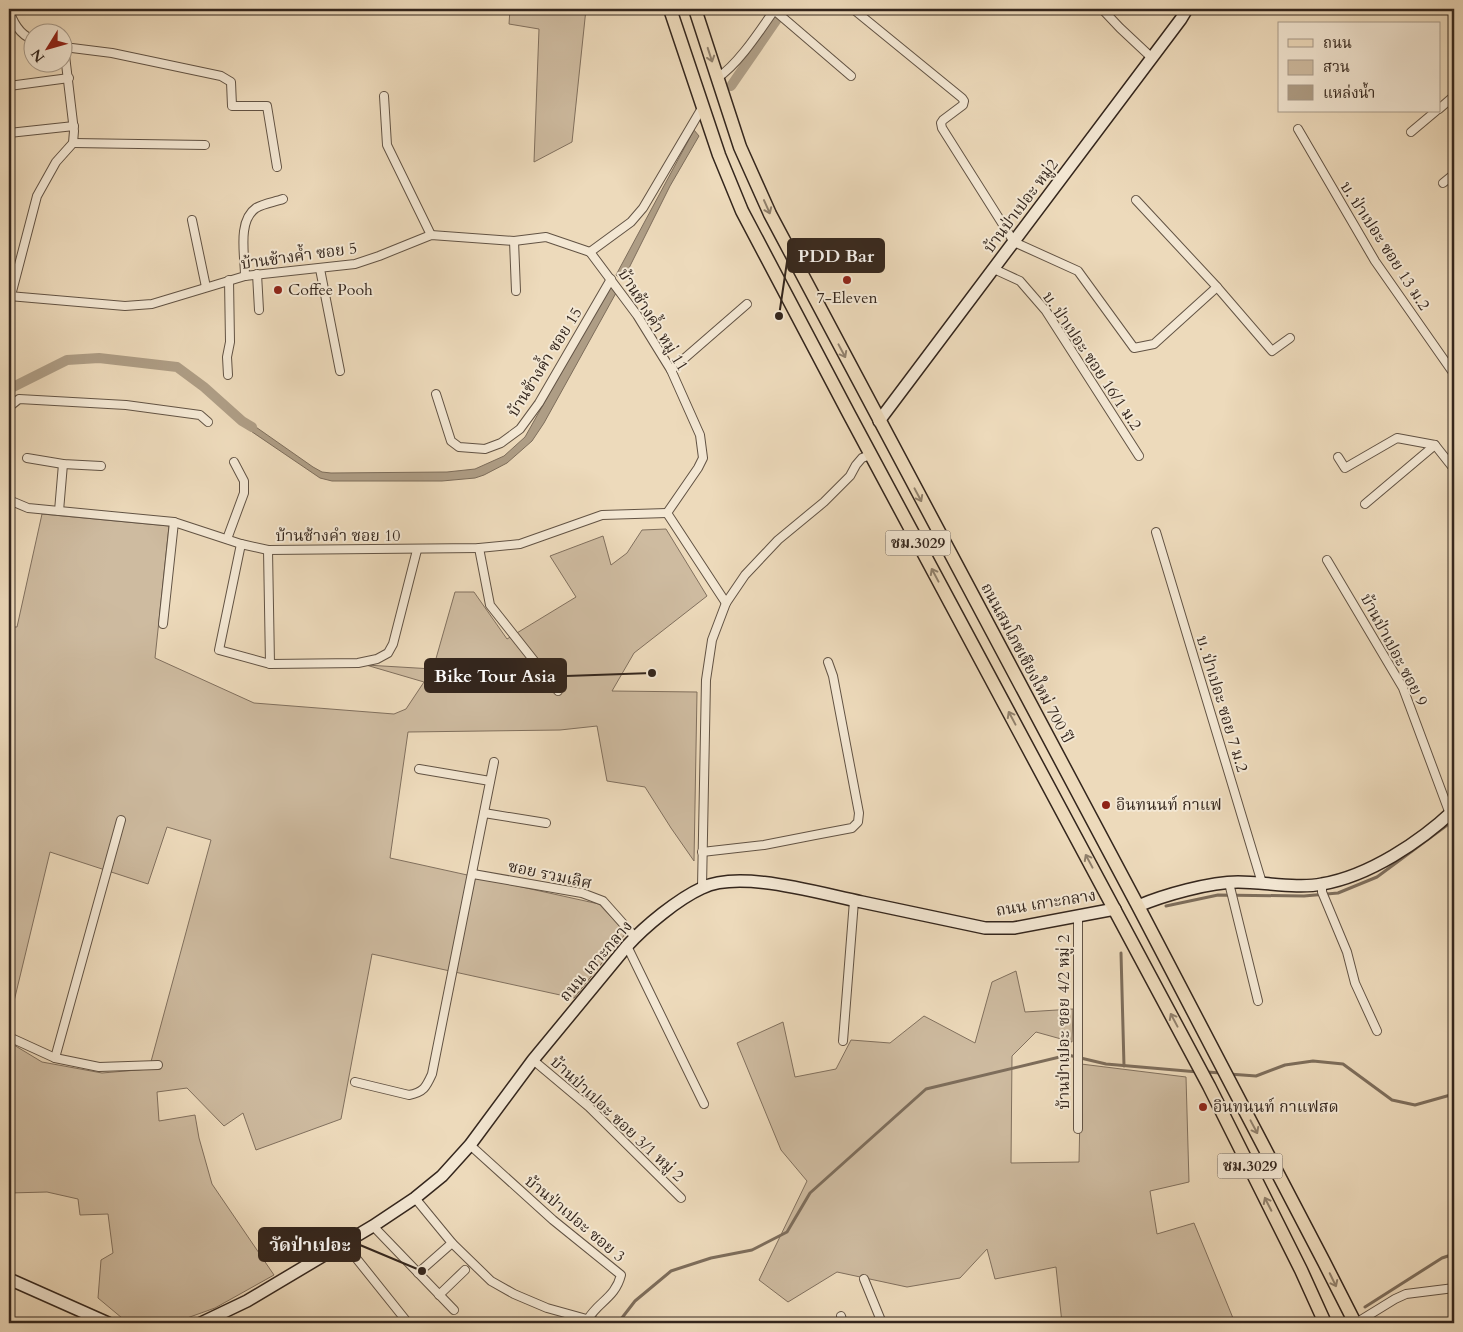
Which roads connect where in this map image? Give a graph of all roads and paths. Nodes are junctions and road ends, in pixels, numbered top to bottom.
1 (9, 9) edge
2 (670, 9) edge
3 (695, 9) edge
4 (853, 9) edge
5 (1102, 9) edge
6 (1187, 9) edge
7 (775, 10) edge
8 (22, 32) edge
9 (72, 47) edge
10 (1152, 58) junction
11 (68, 72) edge
12 (851, 76) dead end
13 (69, 78) junction
14 (717, 78) junction
15 (9, 86) edge
16 (384, 96) dead end
17 (1454, 96) edge
18 (702, 108) junction
19 (1440, 108) edge
20 (1435, 112) edge
21 (74, 126) junction
22 (1298, 129) dead end
23 (9, 132) edge
24 (1411, 132) dead end
25 (73, 143) junction
26 (205, 145) dead end
27 (277, 167) dead end
28 (1454, 174) edge
29 (1443, 183) dead end
30 (283, 199) dead end
31 (1136, 200) dead end
32 (192, 220) dead end
33 (432, 235) junction
34 (514, 241) junction
35 (1014, 242) junction
36 (590, 252) junction
37 (320, 269) junction
38 (994, 269) junction
39 (257, 274) junction
40 (246, 276) junction
41 (612, 279) junction
42 (229, 280) junction
43 (1217, 287) junction
44 (206, 288) junction
45 (516, 291) dead end
46 (9, 298) edge
47 (747, 304) dead end
48 (259, 310) dead end
49 (1290, 338) dead end
50 (671, 370) junction
51 (340, 371) dead end
52 (228, 374) dead end
53 (1454, 374) edge
54 (436, 394) dead end
55 (9, 407) edge
56 (879, 421) junction
57 (208, 422) dead end
58 (1435, 444) junction
59 (870, 455) junction
60 (1139, 456) dead end
61 (1338, 457) dead end
62 (26, 458) dead end
63 (234, 462) dead end
64 (63, 464) junction
65 (101, 466) dead end
66 (1454, 470) edge
67 (9, 500) edge
68 (1365, 504) dead end
69 (59, 511) junction
70 (668, 513) junction
71 (174, 522) junction
72 (1156, 532) dead end
73 (227, 539) junction
74 (240, 544) junction
75 (479, 548) junction
76 (268, 550) junction
77 (418, 550) junction
78 (1328, 560) dead end
79 (726, 603) junction
80 (163, 624) dead end
81 (828, 662) dead end
82 (270, 664) junction
83 (558, 691) dead end
84 (494, 762) dead end
85 (419, 769) dead end
86 (490, 781) junction
87 (1452, 812) edge
88 (484, 813) junction
89 (121, 820) dead end
90 (546, 823) dead end
91 (702, 852) junction
92 (473, 874) junction
93 (1229, 883) junction
94 (1262, 883) junction
95 (702, 887) junction
96 (1323, 891) junction
97 (854, 901) junction
98 (1138, 906) junction
99 (1115, 909) junction
100 (1078, 916) junction
101 (631, 942) junction
102 (1258, 1001) dead end
103 (1377, 1031) dead end
104 (9, 1037) edge
105 (843, 1041) dead end
106 (55, 1058) junction
107 (533, 1060) junction
108 (158, 1066) dead end
109 (355, 1082) dead end
110 (704, 1104) dead end
111 (1078, 1130) dead end
112 (470, 1145) junction
113 (415, 1198) junction
114 (681, 1198) dead end
115 (373, 1226) junction
116 (344, 1243) junction
117 (452, 1243) junction
118 (466, 1270) dead end
119 (418, 1273) junction
120 (9, 1279) edge
121 (864, 1279) dead end
122 (1454, 1288) edge
123 (439, 1295) junction
124 (454, 1310) dead end
125 (92, 1319) edge
126 (588, 1319) junction
127 (108, 1323) edge
128 (201, 1323) edge
129 (408, 1323) edge
130 (602, 1323) edge
131 (882, 1323) edge
132 (1325, 1323) edge
133 (1355, 1323) edge

1 - 8 street
2 - 18 main road, ชม.3029
3 -> 14 main road, ถนนสมโภชเชียงใหม่ 700 ปี / ชม.3029
4 - 35 street
5 - 10 street
6 - 10 street, บ้านป่าเปอะ หมู่2
7 - 12 street
7 - 14 street
9 - 27 street
10 - 35 street, บ้านป่าเปอะ หมู่2
11 - 13 street
13 - 15 street
13 - 21 street
14 -> 56 main road, ถนนสมโภชเชียงใหม่ 700 ปี / ชม.3029
16 - 33 street
17 - 19 street
18 - 36 street
18 - 59 main road, ชม.3029
20 - 24 street
21 - 23 street
21 - 25 street
22 - 53 street, บ. ป่าเปอะ ซอย 13 ม.2
25 - 26 street
25 - 46 street
28 - 29 street
30 - 40 street
31 - 43 street
32 - 44 street
33 - 34 street, บ้านช้างค้ำ ซอย 5
33 - 37 street, บ้านช้างค้ำ ซอย 5
34 - 36 street, บ้านช้างค้ำ ซอย 5
34 - 45 street
35 - 38 street, บ้านป่าเปอะ หมู่2
35 - 43 street
36 - 41 street, บ้านช้างค้ำ หมู่ 11
37 - 39 street, บ้านช้างค้ำ ซอย 5
37 - 51 street
38 - 56 street, บ้านป่าเปอะ หมู่2
38 - 60 street, บ. ป่าเปอะ ซอย 16/1 ม.2
39 - 40 street, บ้านช้างค้ำ ซอย 5
39 - 48 street
40 - 42 street, บ้านช้างค้ำ ซอย 5
41 - 50 street, บ้านช้างค้ำ หมู่ 11
41 - 54 street, บ้านช้างค้ำ ซอย 15
42 - 44 street, บ้านช้างค้ำ ซอย 5
42 - 52 street
43 - 49 street
44 - 46 street, บ้านช้างค้ำ ซอย 5
47 - 50 street
50 - 70 street, บ้านช้างค้ำ หมู่ 11
55 - 57 street
56 -> 98 main road, ถนนสมโภชเชียงใหม่ 700 ปี / ชม.3029
58 - 61 street
58 - 66 street
58 - 68 street
59 - 79 street
99 -> 59 main road, ชม.3029
62 - 64 street
63 - 73 street
64 - 65 street
64 - 69 street
67 - 69 street, บ้านช้างคำ ซอย 10
69 - 71 street, บ้านช้างคำ ซอย 10
70 - 75 street, บ้านช้างคำ ซอย 10
70 - 79 street
71 - 73 street, บ้านช้างคำ ซอย 10
71 - 80 street
72 - 94 street, บ. ป่าเปอะ ซอย 7 ม.2
73 - 74 street, บ้านช้างคำ ซอย 10
74 - 76 street, บ้านช้างคำ ซอย 10
74 - 82 street
75 - 77 street, บ้านช้างคำ ซอย 10
75 - 83 street
76 - 77 street, บ้านช้างคำ ซอย 10
76 - 82 street
77 - 82 street
78 - 87 street, บ้านป่าเปอะ ซอย 9
79 - 91 street
81 - 91 street
84 - 86 street
85 - 86 street
86 - 88 street
87 - 96 street
88 - 90 street
88 - 92 street
89 - 106 street
91 - 95 street
92 - 101 street, ซอย รวมเลิศ
92 - 109 street
93 - 94 street
93 - 98 street
93 - 102 street
94 - 96 street
95 - 97 street, ถนน เกาะกลาง
95 - 101 street, ถนน เกาะกลาง
96 - 103 street
97 - 100 street, ถนน เกาะกลาง
97 - 105 street
98 -> 133 main road, ถนนสมโภชเชียงใหม่ 700 ปี / ชม.3029
99 - 100 street, ถนน เกาะกลาง
132 -> 99 main road, ชม.3029
100 - 111 street, บ้านป่าเปอะ ซอย 4/2 หมู่ 2
101 - 107 street, ถนน เกาะกลาง
101 - 110 street, ซอย รวมเลิศ
104 - 106 street
106 - 108 street
107 - 112 street, ถนน เกาะกลาง
107 - 114 street, บ้านป่าเปอะ ซอย 3/1 หมู่ 2
112 - 113 street, ถนน เกาะกลาง
112 - 126 street, บ้านป่าเปอะ ซอย 3
113 - 115 street, ถนน เกาะกลาง
113 - 117 street
115 - 116 street, ถนน เกาะกลาง
115 - 119 street
116 - 128 street, ถนน เกาะกลาง
116 - 129 street
117 - 119 street
117 - 126 street
118 - 123 street
119 - 123 street
120 - 125 street
121 - 131 street
122 - 133 street
123 - 124 street
125 - 127 street
126 - 130 street

